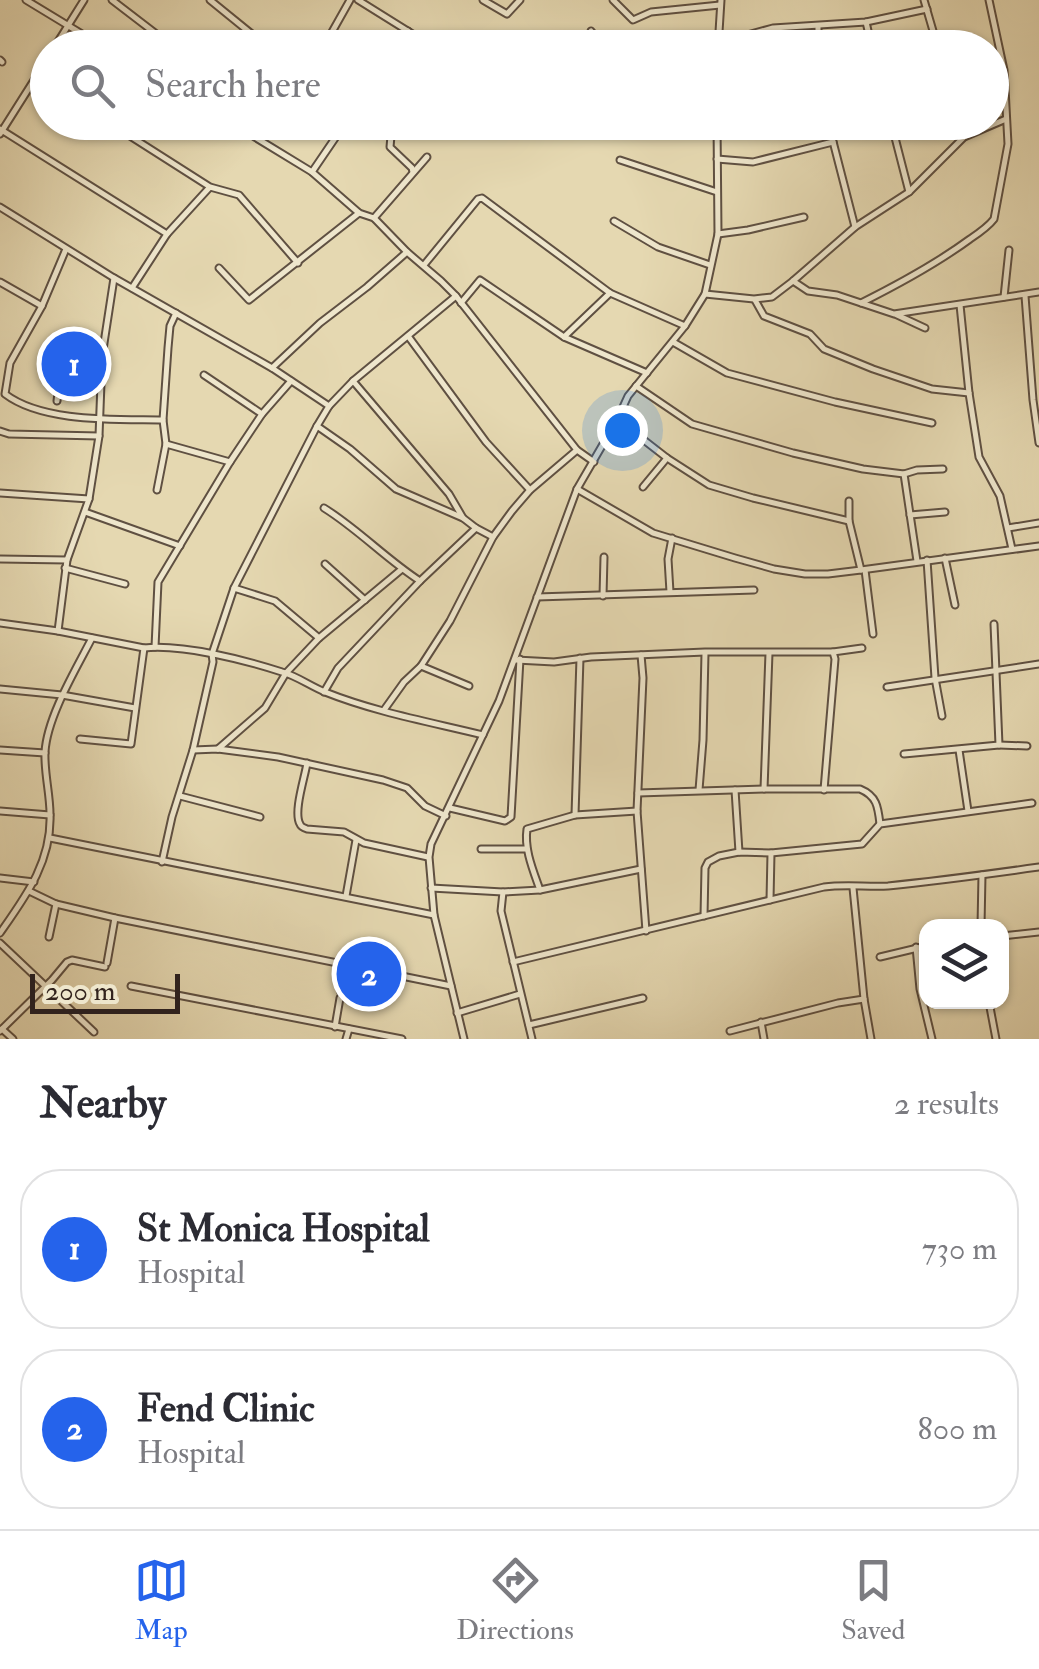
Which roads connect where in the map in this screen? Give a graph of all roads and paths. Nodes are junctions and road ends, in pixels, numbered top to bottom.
1 (26, 0) edge
2 (84, 0) edge
3 (112, 0) edge
4 (210, 0) edge
5 (350, 0) edge
6 (358, 0) edge
7 (483, 0) edge
8 (520, 0) edge
9 (613, 0) edge
10 (924, 0) edge
11 (989, 0) edge
12 (720, 2) edge
13 (927, 10) junction
14 (866, 22) junction
15 (67, 25) junction
16 (818, 26) junction
17 (64, 30) edge
18 (75, 30) edge
19 (151, 30) edge
20 (247, 30) edge
21 (333, 30) edge
22 (408, 30) edge
23 (719, 30) edge
24 (767, 30) edge
25 (818, 30) edge
26 (868, 30) edge
27 (933, 30) edge
28 (995, 30) edge
29 (30, 86) edge
30 (1, 131) edge
31 (136, 140) edge
32 (260, 140) edge
33 (334, 140) edge
34 (390, 140) edge
35 (717, 140) edge
36 (896, 140) edge
37 (961, 140) edge
38 (1007, 140) edge
39 (833, 142) joint
40 (427, 157) dead end
41 (717, 159) junction
42 (620, 160) dead end
43 (312, 172) junction
44 (412, 172) junction
45 (210, 187) junction
46 (718, 192) junction
47 (909, 192) junction
48 (0, 208) edge
49 (359, 213) junction
50 (804, 217) dead end
51 (374, 218) junction
52 (614, 221) dead end
53 (856, 227) junction
54 (167, 234) junction
55 (718, 234) junction
56 (66, 248) junction
57 (1009, 250) dead end
58 (407, 252) junction
59 (298, 263) junction
60 (424, 265) junction
61 (710, 265) junction
62 (219, 268) dead end
63 (114, 278) junction
64 (0, 282) edge
65 (793, 282) junction
66 (132, 288) junction
67 (1039, 292) edge
68 (610, 293) junction
69 (705, 294) junction
70 (456, 296) junction
71 (1024, 296) junction
72 (1004, 297) junction
73 (754, 300) junction
74 (461, 303) junction
75 (861, 303) junction
76 (960, 305) junction
77 (42, 306) junction
78 (176, 313) junction
79 (894, 314) junction
80 (685, 326) junction
81 (926, 328) dead end
82 (407, 335) junction
83 (564, 337) junction
84 (673, 342) junction
85 (102, 356) junction
86 (272, 368) junction
87 (647, 372) junction
88 (204, 375) dead end
89 (353, 380) junction
90 (291, 381) junction
91 (636, 386) junction
92 (969, 394) junction
93 (57, 401) dead end
94 (329, 406) junction
95 (262, 414) junction
96 (99, 418) junction
97 (163, 420) junction
98 (618, 420) junction
99 (932, 422) dead end
100 (317, 426) junction
101 (0, 430) edge
102 (99, 436) junction
103 (1039, 443) edge
104 (166, 444) junction
105 (577, 450) junction
106 (666, 458) junction
107 (230, 462) junction
108 (594, 462) junction
109 (943, 469) dead end
110 (904, 474) junction
111 (643, 486) dead end
112 (577, 489) junction
113 (156, 490) dead end
114 (530, 490) junction
115 (0, 493) edge
116 (89, 499) junction
117 (849, 501) dead end
118 (324, 508) dead end
119 (85, 512) junction
120 (944, 512) dead end
121 (910, 515) junction
122 (463, 518) junction
123 (849, 520) junction
124 (1039, 524) edge
125 (476, 528) junction
126 (1008, 528) junction
127 (493, 537) junction
128 (672, 538) junction
129 (180, 546) junction
130 (1039, 546) edge
131 (1012, 549) junction
132 (604, 557) dead end
133 (945, 558) junction
134 (0, 559) edge
135 (67, 560) junction
136 (927, 560) junction
137 (918, 562) junction
138 (325, 564) dead end
139 (65, 568) junction
140 (402, 569) junction
141 (863, 570) junction
142 (420, 582) junction
143 (125, 584) dead end
144 (234, 588) junction
145 (754, 590) dead end
146 (670, 592) junction
147 (603, 596) junction
148 (537, 597) junction
149 (366, 600) junction
150 (955, 605) dead end
151 (0, 624) edge
152 (994, 624) dead end
153 (58, 631) junction
154 (873, 634) dead end
155 (92, 638) junction
156 (319, 638) junction
157 (155, 647) junction
158 (144, 648) junction
159 (862, 648) dead end
160 (705, 652) junction
161 (833, 652) junction
162 (212, 654) junction
163 (769, 654) junction
164 (641, 655) junction
165 (580, 658) junction
166 (517, 660) junction
167 (1039, 664) edge
168 (421, 666) junction
169 (995, 670) junction
170 (286, 673) junction
171 (935, 678) junction
172 (469, 686) dead end
173 (887, 687) dead end
174 (0, 689) edge
175 (324, 692) junction
176 (62, 695) junction
177 (135, 708) junction
178 (384, 710) junction
179 (942, 716) dead end
180 (483, 735) junction
181 (80, 739) dead end
182 (1000, 745) junction
183 (1027, 746) dead end
184 (218, 749) junction
185 (0, 750) edge
186 (193, 750) junction
187 (959, 750) junction
188 (44, 753) junction
189 (904, 754) dead end
190 (308, 764) junction
191 (764, 788) junction
192 (699, 790) junction
193 (736, 790) junction
194 (824, 790) junction
195 (638, 793) junction
196 (180, 796) junction
197 (1032, 803) dead end
198 (450, 808) junction
199 (0, 811) edge
200 (637, 811) junction
201 (968, 811) junction
202 (50, 815) junction
203 (575, 815) junction
204 (446, 816) junction
205 (260, 817) dead end
206 (880, 824) junction
207 (50, 838) junction
208 (356, 840) junction
209 (481, 849) dead end
210 (527, 849) junction
211 (739, 852) junction
212 (771, 853) junction
213 (429, 857) junction
214 (162, 862) junction
215 (1039, 867) edge
216 (641, 869) junction
217 (982, 875) junction
218 (0, 878) edge
219 (34, 882) junction
220 (430, 888) junction
221 (853, 888) junction
222 (540, 890) junction
223 (29, 892) junction
224 (504, 892) junction
225 (346, 898) junction
226 (770, 900) junction
227 (56, 904) junction
228 (434, 914) junction
229 (704, 916) junction
230 (116, 918) junction
231 (981, 919) edge
232 (646, 931) junction
233 (1039, 932) edge
234 (0, 933) edge
235 (1009, 935) edge
236 (48, 937) dead end
237 (0, 943) edge
238 (919, 947) edge
239 (916, 948) junction
240 (880, 957) dead end
241 (513, 962) junction
242 (348, 963) junction
243 (45, 985) junction
244 (131, 986) dead end
245 (452, 986) junction
246 (520, 994) junction
247 (643, 998) dead end
248 (864, 999) junction
249 (990, 1009) edge
250 (457, 1012) junction
251 (761, 1022) junction
252 (529, 1025) junction
253 (334, 1027) junction
254 (348, 1029) junction
255 (1, 1030) edge
256 (730, 1031) dead end
257 (94, 1032) dead end
258 (13, 1039) edge
259 (346, 1039) edge
260 (402, 1039) edge
261 (464, 1039) edge
262 (532, 1039) edge
263 (764, 1039) edge
264 (871, 1039) edge
265 (932, 1039) edge
266 (996, 1039) edge

1 - 15 street
2 - 15 street
3 - 19 street
4 - 20 street
5 - 21 street
6 - 22 street
7 - 8 street
9 - 12 street
10 - 13 street
11 - 28 street
12 - 23 street
13 - 14 street
13 - 27 street
14 - 16 street
14 - 26 street
15 - 17 street
15 - 18 street
16 - 24 street
16 - 25 street
29 - 30 street
30 - 54 street
31 - 45 street
32 - 43 street
33 - 43 street
34 - 44 street
35 - 41 street
36 - 47 street
37 - 47 street
38 - 75 street
39 - 41 street
39 - 53 street
40 - 44 street
41 - 46 street
42 - 46 street
43 - 49 street
44 - 51 street
45 - 54 street
45 - 59 street
46 - 55 street
47 - 53 street
48 - 56 street
49 - 51 street
49 - 59 street
50 - 55 street
51 - 58 street
52 - 61 street
53 - 65 street
54 - 66 street
55 - 61 street
56 - 63 street
56 - 77 street
57 - 72 street
58 - 60 street
58 - 86 street
59 - 62 street
60 - 68 street
60 - 70 street
61 - 69 street
63 - 66 street
63 - 85 street
64 - 77 street
65 - 73 street
65 - 75 street
66 - 78 street
67 - 71 street
68 - 80 street
68 - 83 street
69 - 73 street
69 - 80 street
70 - 74 street
70 - 82 street
71 - 72 street
71 - 103 street
72 - 76 street
73 - 92 street
74 - 83 street
74 - 105 street
75 - 79 street
76 - 79 street
76 - 92 street
77 - 96 street
78 - 86 street
78 - 97 street
79 - 81 street
80 - 84 street
82 - 89 street
82 - 114 street
83 - 87 street
84 - 87 street
84 - 99 street
85 - 93 street
85 - 96 street
86 - 90 street
87 - 91 street
88 - 95 street
89 - 94 street
89 - 122 street
90 - 94 street
90 - 95 street
91 - 98 street
91 - 110 street
92 - 126 street
94 - 100 street
95 - 107 street
96 - 97 street
96 - 102 street
97 - 104 street
98 - 106 street
98 - 108 street
100 - 122 street
100 - 144 street
101 - 102 street
102 - 116 street
104 - 107 street
104 - 113 street
105 - 108 street
105 - 114 street
106 - 111 street
106 - 123 street
107 - 129 street
108 - 112 street
109 - 110 street
110 - 121 street
112 - 128 street
112 - 148 street
114 - 127 street
115 - 116 street
116 - 119 street
117 - 123 street
118 - 140 street
119 - 129 street
119 - 135 street
120 - 121 street
121 - 137 street
122 - 125 street
123 - 141 street
124 - 126 street
125 - 127 street
125 - 142 street
126 - 131 street
127 - 168 street
128 - 141 street
128 - 146 street
129 - 157 street
130 - 131 street
131 - 133 street
132 - 147 street
133 - 136 street
133 - 150 street
134 - 135 street
135 - 139 street
136 - 137 street
136 - 171 street
137 - 141 street
138 - 149 street
139 - 143 street
139 - 153 street
140 - 142 street
140 - 149 street
141 - 154 street
142 - 175 street
144 - 156 street
144 - 162 street
145 - 146 street
146 - 147 street
147 - 148 street
148 - 166 street
149 - 156 street
151 - 153 street
152 - 169 street
153 - 155 street
155 - 158 street
155 - 176 street
156 - 170 street
157 - 158 street
157 - 162 street
158 - 177 street
159 - 161 street
160 - 163 street
160 - 164 street
160 - 192 street
161 - 163 street
161 - 194 street
162 - 170 street
162 - 186 street
163 - 191 street
164 - 165 street
164 - 195 street
165 - 166 street
165 - 203 street
166 - 180 street
166 - 198 street
167 - 169 street
168 - 172 street
168 - 178 street
169 - 171 street
169 - 182 street
170 - 175 street
170 - 184 street
171 - 173 street
171 - 179 street
174 - 176 street
175 - 178 street
176 - 177 street
176 - 188 street
177 - 181 street
178 - 180 street
180 - 198 street
182 - 183 street
182 - 187 street
184 - 186 street
184 - 190 street
185 - 188 street
186 - 196 street
187 - 189 street
187 - 201 street
188 - 202 street
190 - 204 street
190 - 208 street
191 - 193 street
191 - 194 street
192 - 193 street
192 - 195 street
193 - 211 street
194 - 206 street
195 - 200 street
196 - 205 street
196 - 214 street
197 - 201 street
198 - 204 street
199 - 202 street
200 - 203 street
200 - 216 street
201 - 206 street
202 - 207 street
203 - 210 street
204 - 213 street
206 - 212 street
207 - 214 street
207 - 219 street
208 - 213 street
208 - 225 street
209 - 210 street
210 - 222 street
211 - 212 street
211 - 229 street
212 - 226 street
213 - 220 street
214 - 225 street
215 - 217 street
216 - 222 street
216 - 232 street
217 - 221 street
217 - 231 street
218 - 219 street
219 - 223 street
220 - 224 street
220 - 228 street
221 - 226 street
221 - 248 street
222 - 224 street
223 - 227 street
223 - 234 street
224 - 241 street
225 - 228 street
226 - 229 street
227 - 230 street
227 - 236 street
228 - 245 street
229 - 232 street
230 - 242 street
230 - 243 street
232 - 241 street
233 - 235 street
237 - 243 street
238 - 239 street
239 - 240 street
239 - 265 street
241 - 246 street
242 - 245 street
242 - 253 street
243 - 255 street
243 - 257 street
244 - 253 street
245 - 250 street
246 - 250 street
246 - 252 street
247 - 252 street
248 - 251 street
248 - 264 street
249 - 266 street
250 - 261 street
251 - 256 street
251 - 263 street
252 - 262 street
253 - 254 street
254 - 259 street
254 - 260 street
255 - 258 street

